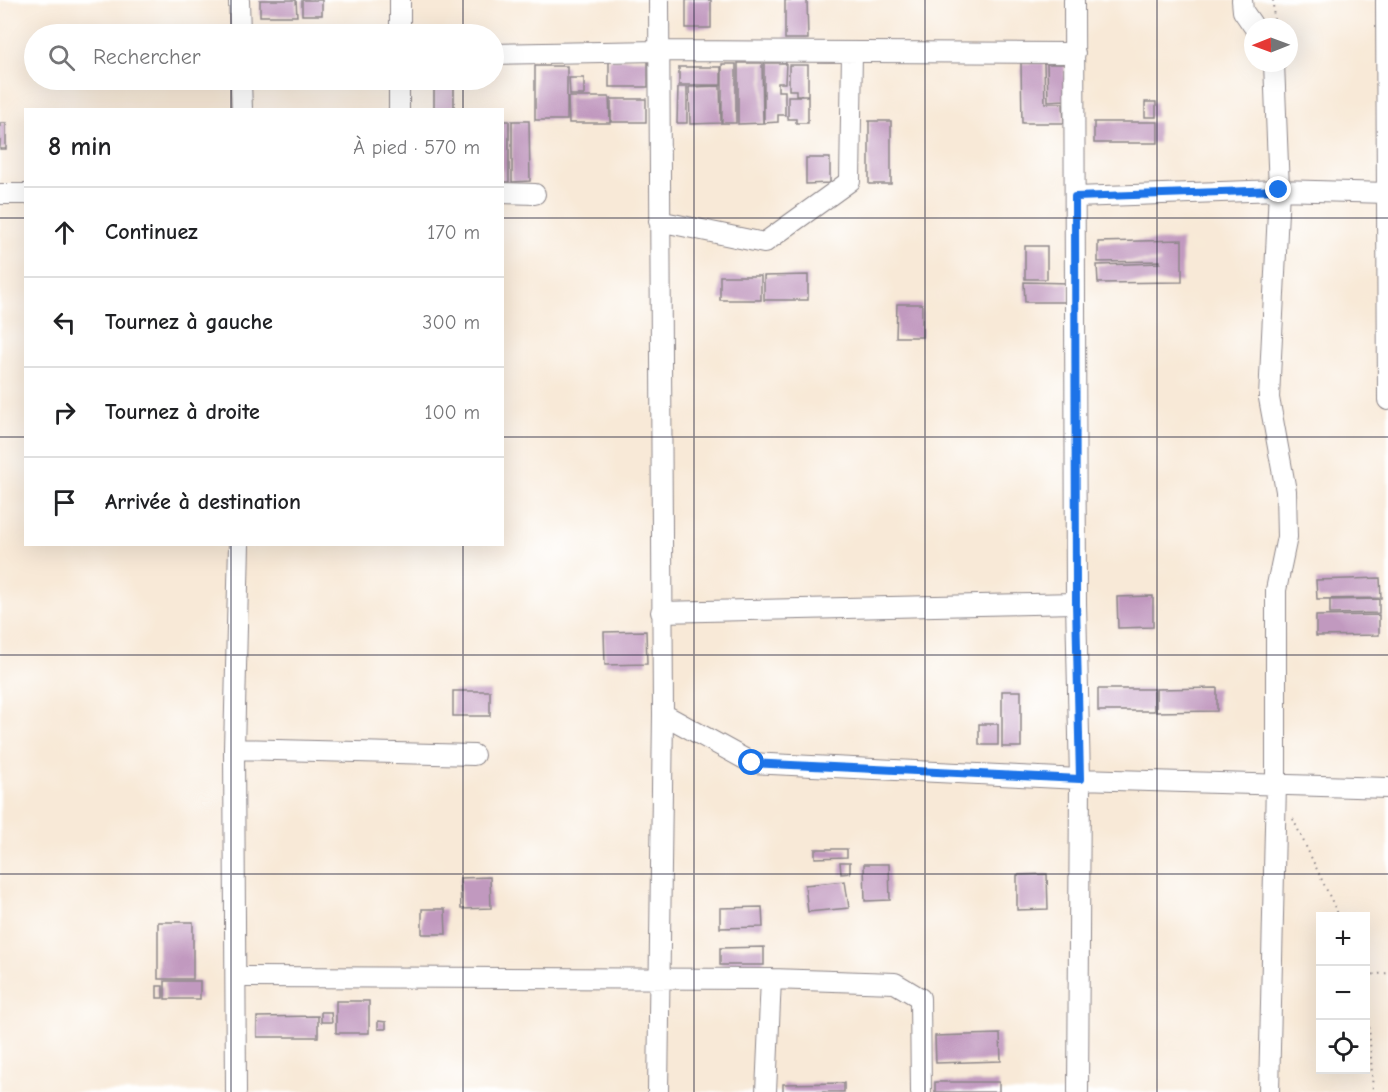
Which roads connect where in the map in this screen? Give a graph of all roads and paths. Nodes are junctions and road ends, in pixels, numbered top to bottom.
1 (239, 0) edge
2 (400, 0) edge
3 (659, 0) edge
4 (1074, 0) edge
5 (1242, 0) edge
6 (1273, 0) edge
7 (1386, 0) edge
8 (1247, 18) edge
9 (1274, 18) edge
10 (240, 24) edge
11 (400, 24) edge
12 (659, 51) junction
13 (852, 52) junction
14 (1075, 53) junction
15 (504, 54) edge
16 (1274, 72) edge
17 (241, 90) edge
18 (399, 90) edge
19 (242, 108) edge
20 (399, 108) edge
21 (1279, 190) junction
22 (504, 193) edge
23 (1387, 193) edge
24 (0, 194) edge
25 (24, 194) edge
26 (535, 194) dead end
27 (1075, 197) junction
28 (660, 220) junction
29 (1388, 400) edge
30 (239, 546) edge
31 (1076, 603) junction
32 (661, 612) junction
33 (663, 714) junction
34 (234, 750) junction
35 (474, 755) dead end
36 (1080, 779) junction
37 (1276, 783) junction
38 (1388, 788) edge
39 (1290, 814) dead end
40 (1337, 912) edge
41 (1388, 973) edge
42 (1370, 974) edge
43 (236, 977) junction
44 (659, 979) junction
45 (771, 979) junction
46 (1369, 1020) edge
47 (236, 1092) edge
48 (658, 1092) edge
49 (766, 1092) edge
50 (921, 1092) edge
51 (1078, 1092) edge
52 (1269, 1092) edge
53 (1373, 1092) edge

1 - 10 street
2 - 11 street
3 - 12 street
4 - 14 street
5 - 8 street
6 - 9 path
7 - 23 street
12 - 13 street
12 - 15 street
12 - 28 street
13 - 14 street
13 - 28 street
14 - 27 street
16 - 21 street
17 - 19 street
18 - 20 street
21 - 23 street
21 - 27 street
21 - 37 street
22 - 26 street
23 - 29 street
24 - 25 street
27 - 31 street
28 - 32 street
30 - 34 street
31 - 32 street
31 - 36 street
32 - 33 street
33 - 36 street
33 - 44 street
34 - 35 street
34 - 43 street
36 - 37 street
36 - 51 street
37 - 38 street
37 - 52 street
39 - 40 path
41 - 42 path
43 - 44 street
43 - 47 street
44 - 45 street
44 - 48 street
45 - 49 street
45 - 50 street
46 - 53 path

